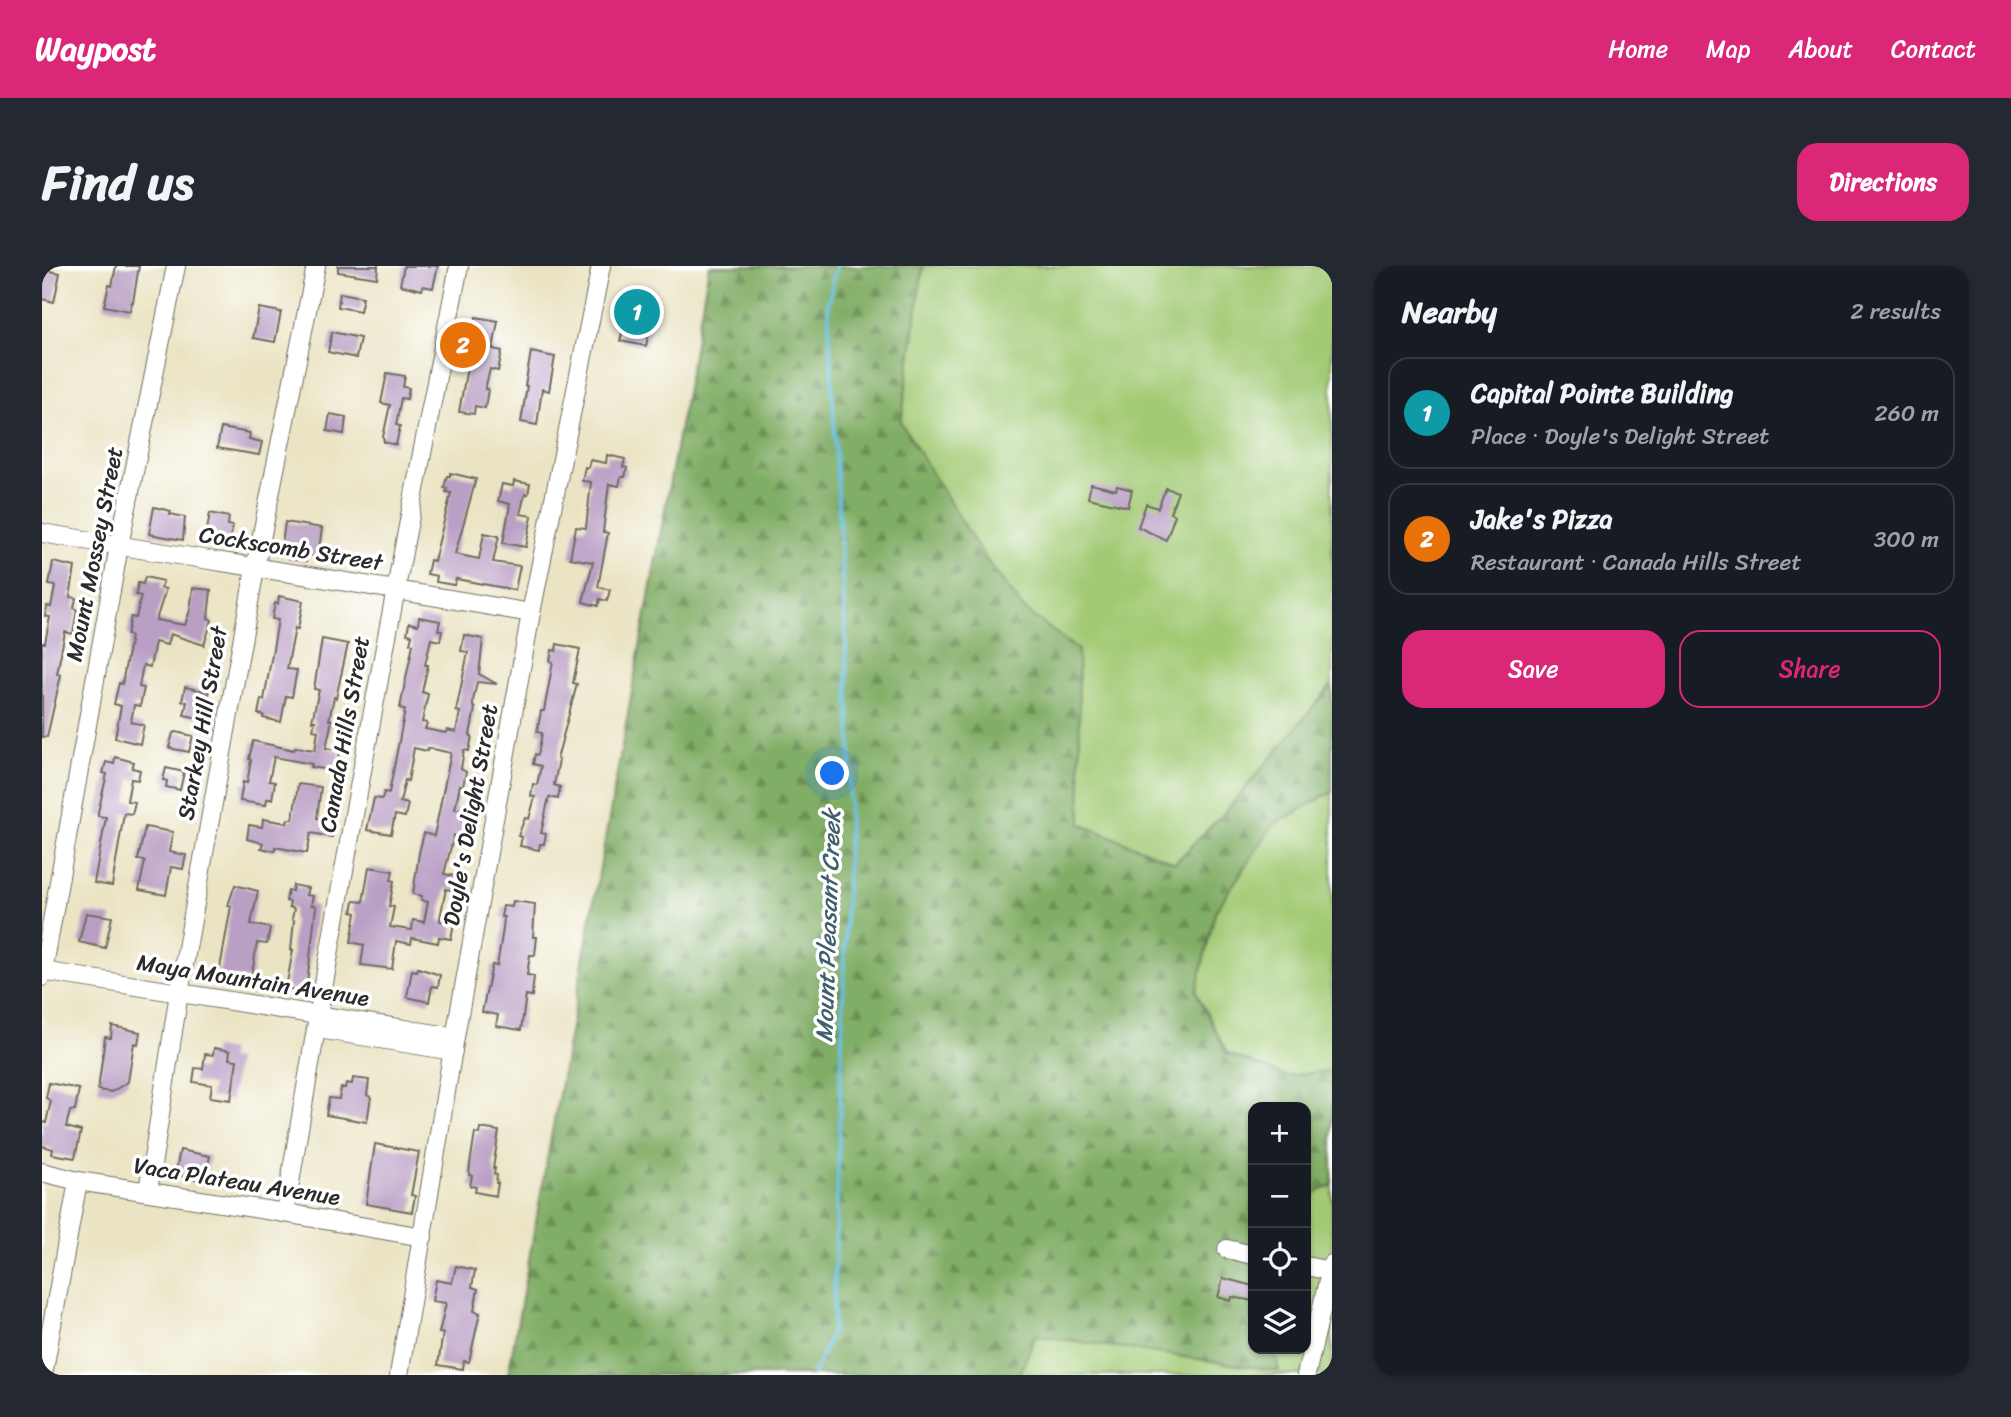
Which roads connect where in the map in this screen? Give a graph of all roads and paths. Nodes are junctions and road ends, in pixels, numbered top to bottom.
1 (176, 266) edge
2 (316, 266) edge
3 (459, 266) edge
4 (601, 266) edge
5 (42, 533) edge
6 (119, 546) junction
7 (255, 569) junction
8 (394, 589) junction
9 (531, 613) junction
10 (42, 976) edge
11 (179, 999) junction
12 (317, 1022) junction
13 (454, 1044) junction
14 (42, 1172) edge
15 (78, 1181) junction
16 (148, 1191) junction
17 (285, 1213) junction
18 (423, 1237) junction
19 (1227, 1249) dead end
20 (1248, 1254) edge
21 (1311, 1266) edge
22 (1331, 1268) edge
23 (43, 1375) edge
24 (400, 1375) edge
25 (1306, 1375) edge

1 - 6 street, Mount Mossey Street
2 - 7 street, Starkey Hill Street
3 - 8 street, Canada Hills Street
4 - 9 street, Doyle's Delight Street
5 - 6 street, Cockscomb Street
6 - 7 street, Cockscomb Street
6 - 10 street, Mount Mossey Street
7 - 8 street, Cockscomb Street
7 - 11 street, Starkey Hill Street
8 - 9 street, Cockscomb Street
8 - 12 street, Canada Hills Street
9 - 13 street, Doyle's Delight Street
10 - 11 street, Maya Mountain Avenue
11 - 12 street, Maya Mountain Avenue
11 - 16 street, Starkey Hill Street
12 - 13 street, Maya Mountain Avenue
12 - 17 street, Canada Hills Street
13 - 18 street, Doyle's Delight Street
14 - 15 street, Vaca Plateau Avenue
15 - 16 street, Vaca Plateau Avenue
15 - 23 street
16 - 17 street, Vaca Plateau Avenue
17 - 18 street, Vaca Plateau Avenue
18 - 24 street, Doyle's Delight Street
19 - 20 street
21 - 22 street
22 - 25 street

